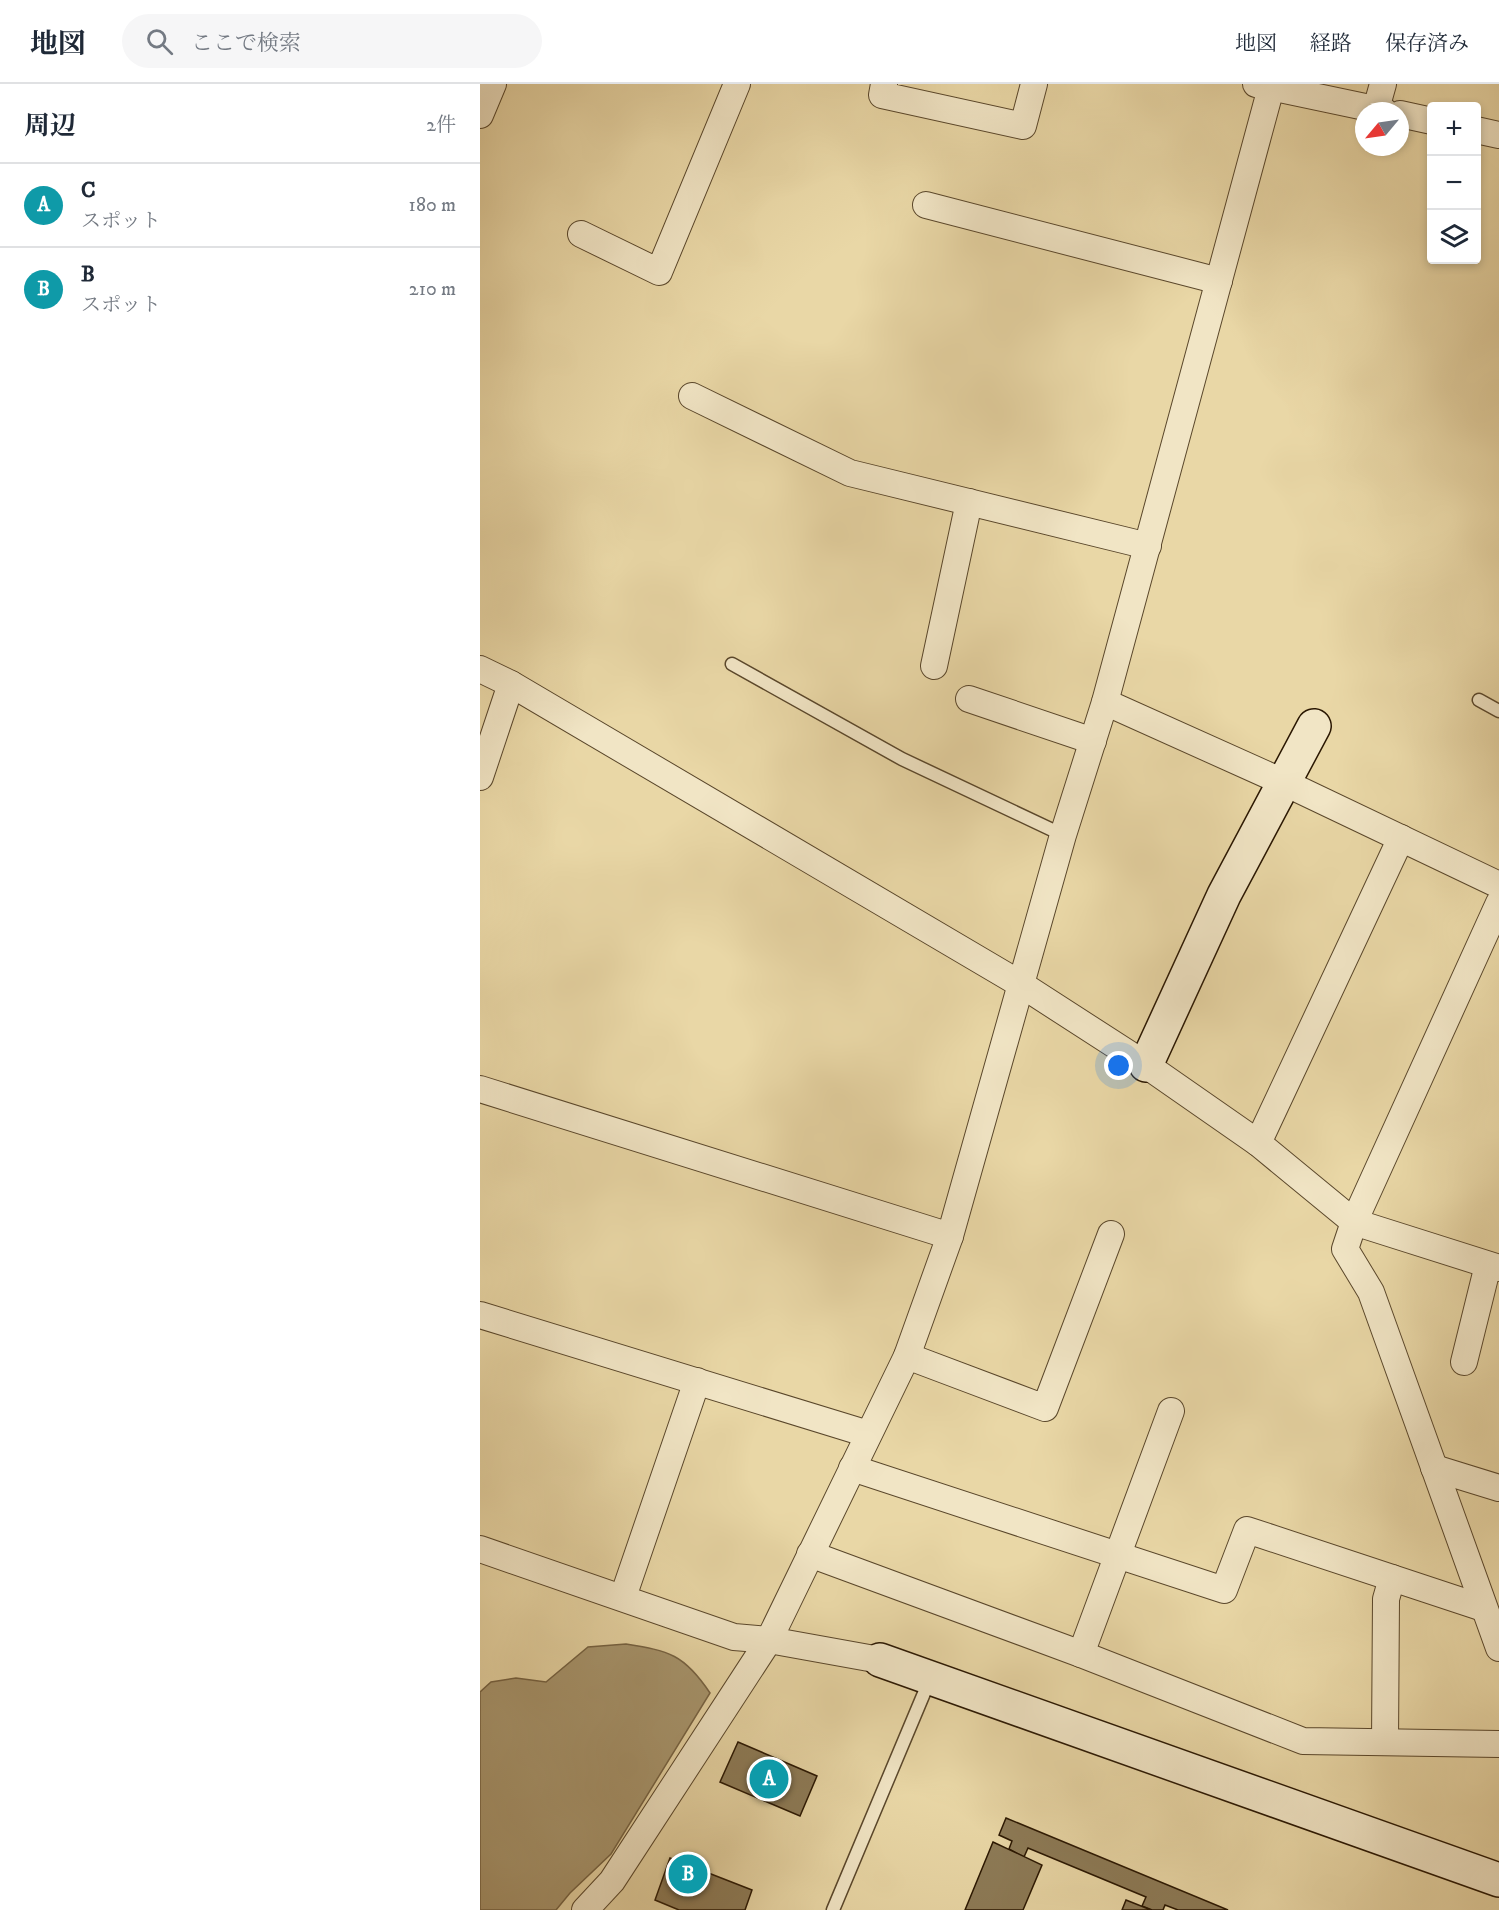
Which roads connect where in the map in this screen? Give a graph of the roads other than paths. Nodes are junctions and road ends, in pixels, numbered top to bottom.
1 (493, 84) edge
2 (737, 84) edge
3 (884, 84) edge
4 (1034, 84) edge
5 (1383, 84) edge
6 (1267, 85) edge
7 (1386, 102) edge
8 (1355, 105) edge
9 (480, 115) edge
10 (1409, 116) edge
11 (1427, 120) edge
12 (1481, 131) edge
13 (1499, 135) edge
14 (926, 205) dead end
15 (581, 234) dead end
16 (1219, 281) junction
17 (692, 396) dead end
18 (969, 502) junction
19 (1148, 546) junction
20 (732, 664) dead end
21 (934, 666) dead end
22 (480, 669) edge
23 (511, 684) junction
24 (969, 699) dead end
25 (1479, 700) dead end
26 (1105, 702) junction
27 (1499, 711) edge
28 (1314, 726) dead end
29 (1093, 741) junction
30 (480, 777) edge
31 (1283, 782) junction
32 (1063, 835) junction
33 (1401, 838) junction
34 (1499, 885) edge
35 (1499, 903) edge
36 (1022, 985) junction
37 (1146, 1065) junction
38 (480, 1089) edge
39 (1258, 1143) junction
40 (1354, 1222) junction
41 (1111, 1234) dead end
42 (950, 1236) junction
43 (1493, 1266) edge
44 (480, 1315) edge
45 (907, 1356) junction
46 (1464, 1362) dead end
47 (696, 1382) junction
48 (1171, 1411) dead end
49 (868, 1434) junction
50 (852, 1468) junction
51 (1434, 1468) junction
52 (1499, 1488) edge
53 (480, 1549) edge
54 (810, 1554) junction
55 (1117, 1555) junction
56 (1392, 1578) junction
57 (623, 1597) junction
58 (1483, 1608) junction
59 (1498, 1639) edge
60 (769, 1640) junction
61 (1081, 1654) junction
62 (880, 1660) joint
63 (931, 1678) junction
64 (1385, 1742) junction
65 (1499, 1743) edge
66 (1499, 1880) edge
67 (585, 1910) edge
68 (833, 1910) edge

1 - 9 street
2 - 15 street
3 - 4 street
5 - 7 street
6 - 8 street
6 - 16 street
10 - 11 street
12 - 13 street
14 - 16 street
16 - 19 street
17 - 18 street
18 - 19 street
18 - 21 street
19 - 26 street
20 - 32 lane
22 - 23 street
23 - 30 street
23 - 36 street
24 - 29 street
25 - 27 lane
26 - 29 street
26 - 31 street
28 - 31 street
29 - 32 street
31 - 33 street
31 - 37 street
32 - 36 street
33 - 34 street
33 - 39 street
35 - 40 street
36 - 37 street
36 - 42 street
37 - 39 street
38 - 42 street
39 - 40 street
40 - 43 street
40 - 51 street
41 - 45 street
42 - 45 street
43 - 46 street
44 - 47 street
45 - 49 street
47 - 49 street
47 - 57 street
48 - 55 street
49 - 50 street
50 - 54 street
50 - 55 street
51 - 52 street
51 - 58 street
53 - 57 street
54 - 60 street
54 - 61 street
55 - 56 street
55 - 61 street
56 - 58 street
56 - 64 street
57 - 60 street
58 - 59 street
60 - 62 street
60 - 67 street
61 - 64 street
62 - 63 street
63 - 66 street
63 - 68 lane
64 - 65 street

